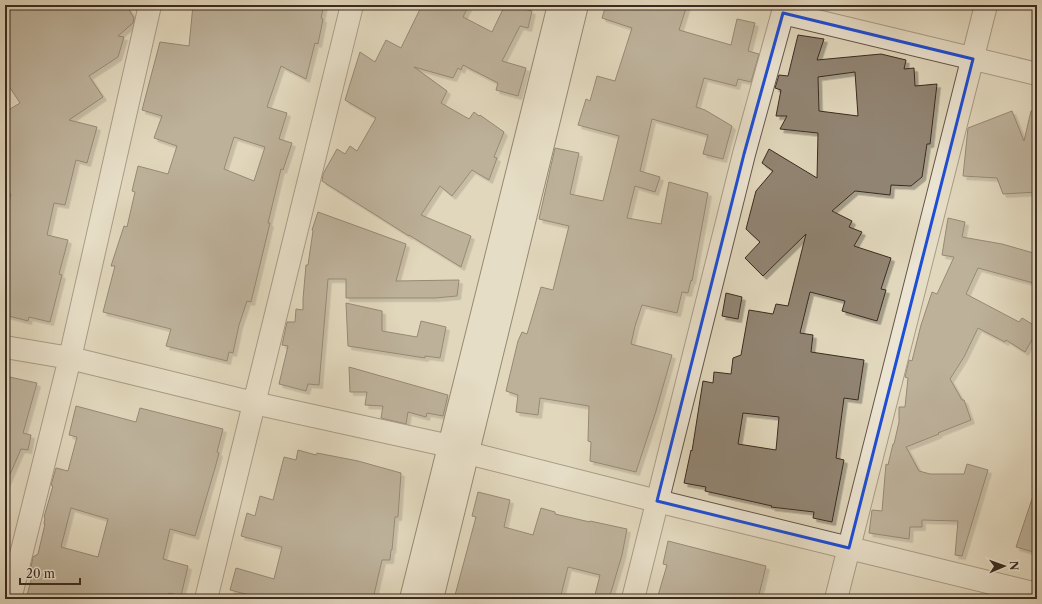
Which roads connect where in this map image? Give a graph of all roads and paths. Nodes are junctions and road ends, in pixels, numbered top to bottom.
1 (150, 5) edge
2 (352, 5) edge
3 (559, 5) edge
4 (577, 5) edge
5 (986, 5) edge
6 (784, 9) edge
7 (973, 59) junction
8 (1037, 74) edge
9 (5, 347) edge
10 (70, 358) junction
11 (254, 403) junction
12 (459, 449) junction
13 (657, 501) junction
14 (849, 548) junction
15 (1037, 594) edge
16 (10, 599) edge
17 (206, 599) edge
18 (410, 599) edge
19 (432, 599) edge
20 (633, 599) edge
21 (836, 599) edge

1 - 10 street
2 - 11 street
3 - 12 street
4 - 12 street
5 - 7 street
6 - 7 street
6 - 13 street
7 - 8 street
7 - 14 street
9 - 10 street
10 - 11 street
10 - 16 street
11 - 12 street
11 - 17 street
12 - 13 street
12 - 18 street
12 - 19 street
13 - 14 street
13 - 20 street
14 - 15 street
14 - 21 street

